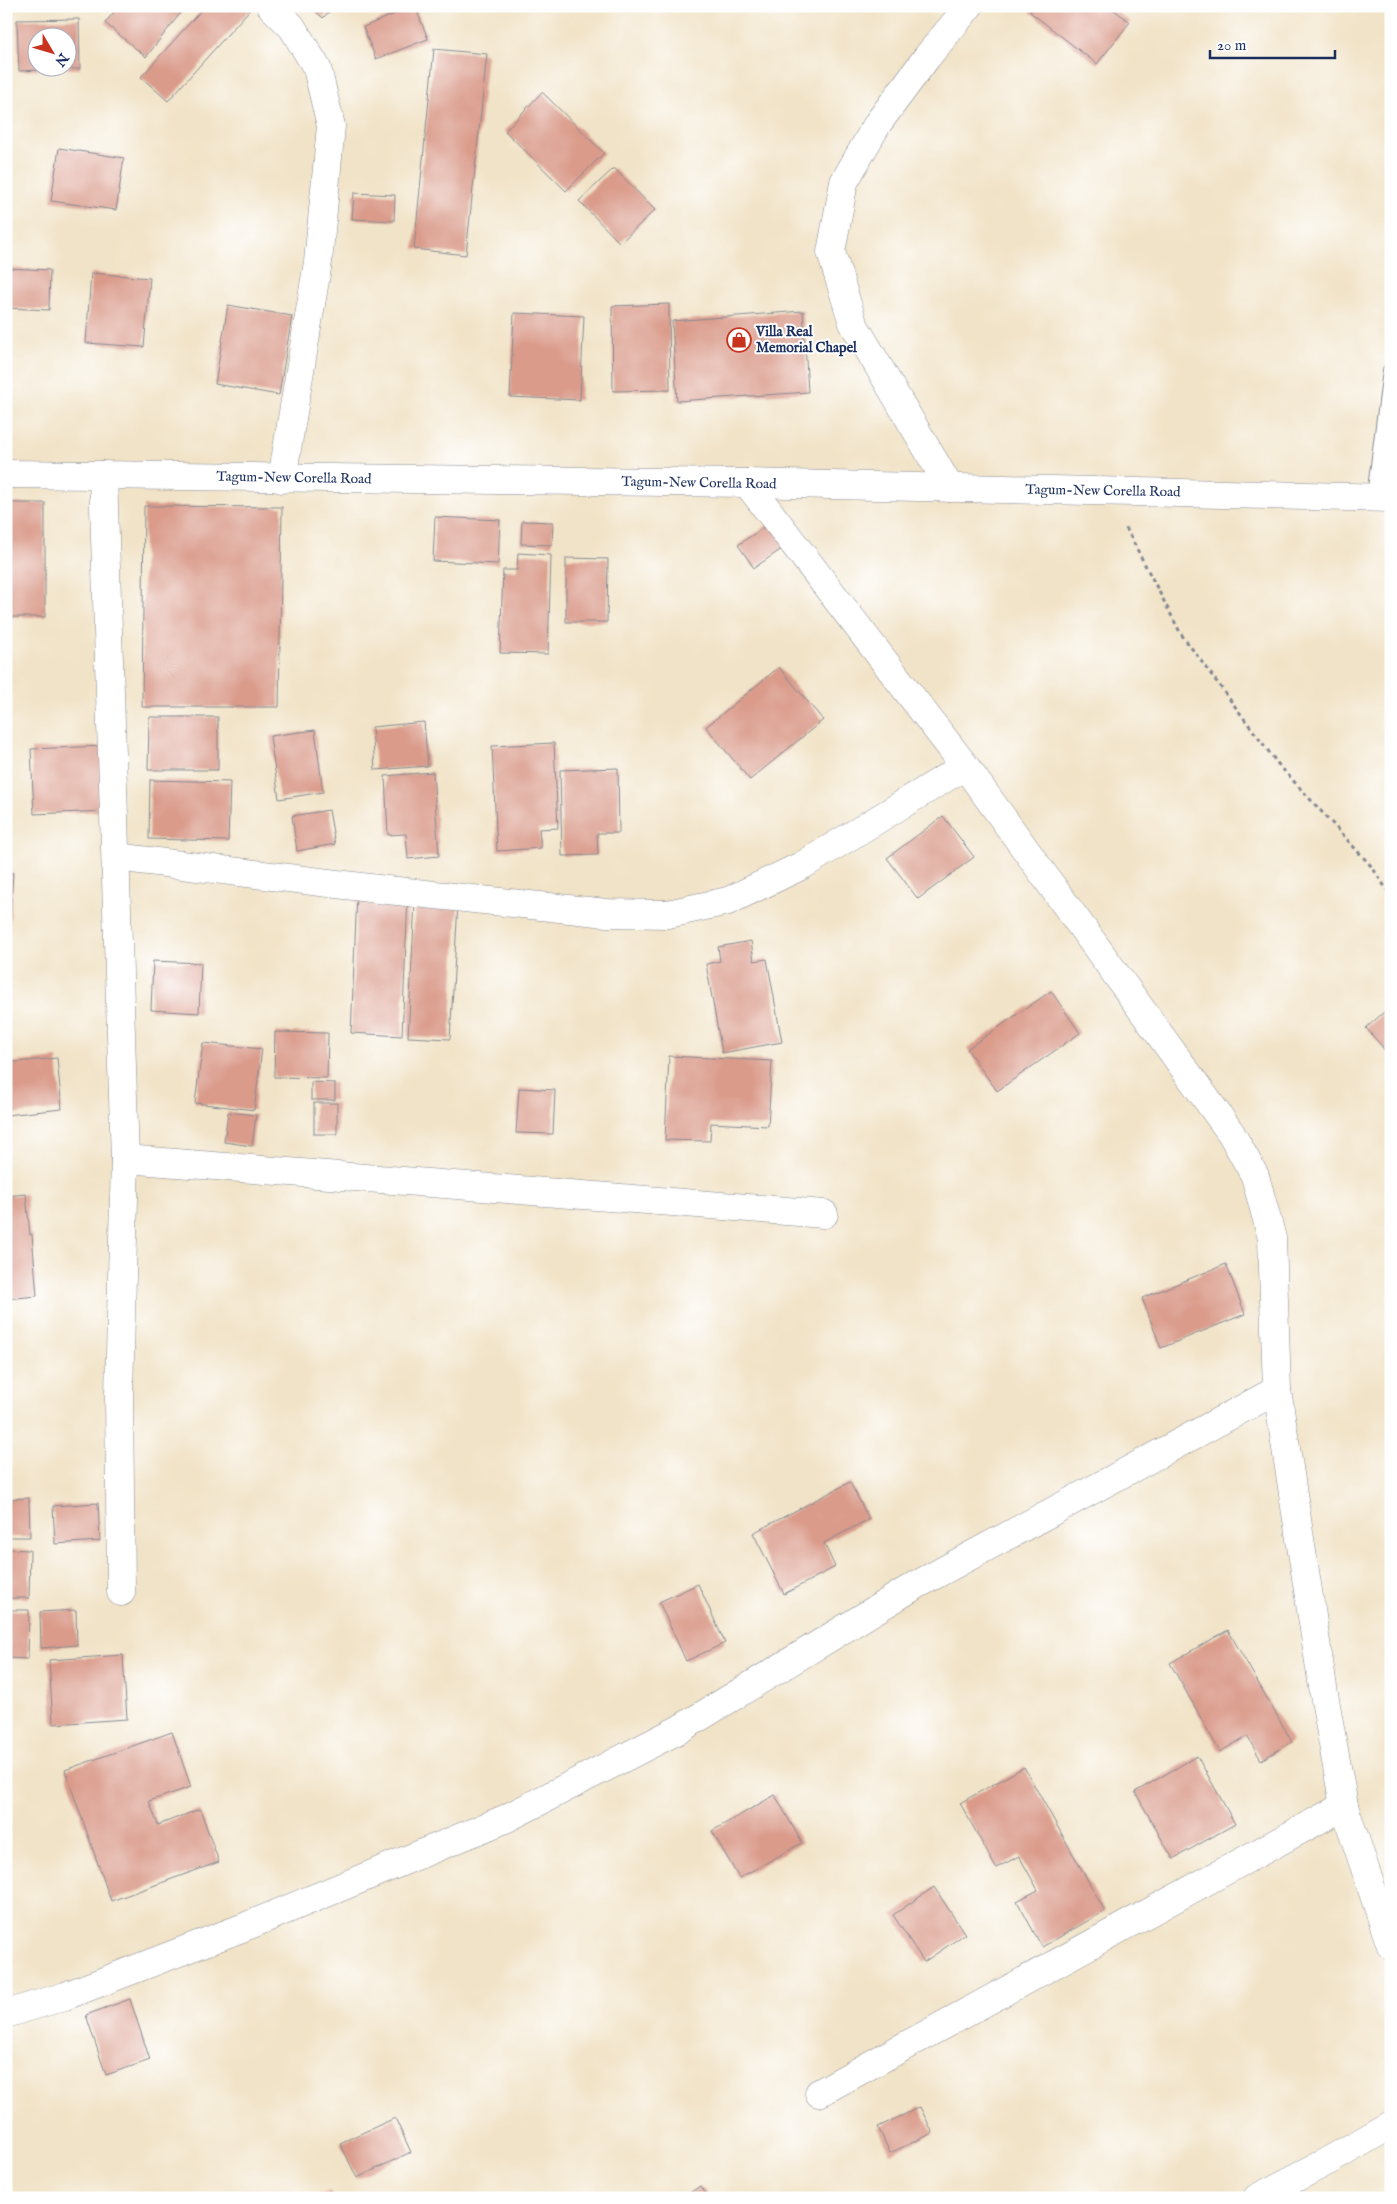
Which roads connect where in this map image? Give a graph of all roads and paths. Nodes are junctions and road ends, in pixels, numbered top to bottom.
1 (271, 6) edge
2 (970, 6) edge
3 (1391, 371) edge
4 (6, 474) edge
5 (103, 475) junction
6 (282, 479) junction
7 (747, 483) junction
8 (950, 488) junction
9 (1107, 492) junction
10 (1383, 497) edge
11 (965, 766) junction
12 (116, 857) junction
13 (1391, 896) edge
14 (125, 1159) junction
15 (824, 1214) dead end
16 (1277, 1390) junction
17 (122, 1592) dead end
18 (1344, 1806) junction
19 (1391, 1946) edge
20 (6, 2014) edge
21 (819, 2093) dead end
22 (1391, 2125) edge
23 (1257, 2198) edge

1 - 6 street
2 - 8 street
3 - 10 lane
4 - 5 street, Tagum-New Corella Road
5 - 6 street, Tagum-New Corella Road
5 - 12 street
6 - 7 street, Tagum-New Corella Road
7 - 8 street, Tagum-New Corella Road
7 - 11 street
8 - 9 street, Tagum-New Corella Road
9 - 10 street, Tagum-New Corella Road
9 - 13 path
11 - 12 street
11 - 16 street
12 - 14 street
14 - 15 street
14 - 17 street
16 - 18 street
16 - 20 street
18 - 19 street
18 - 21 street
22 - 23 street

